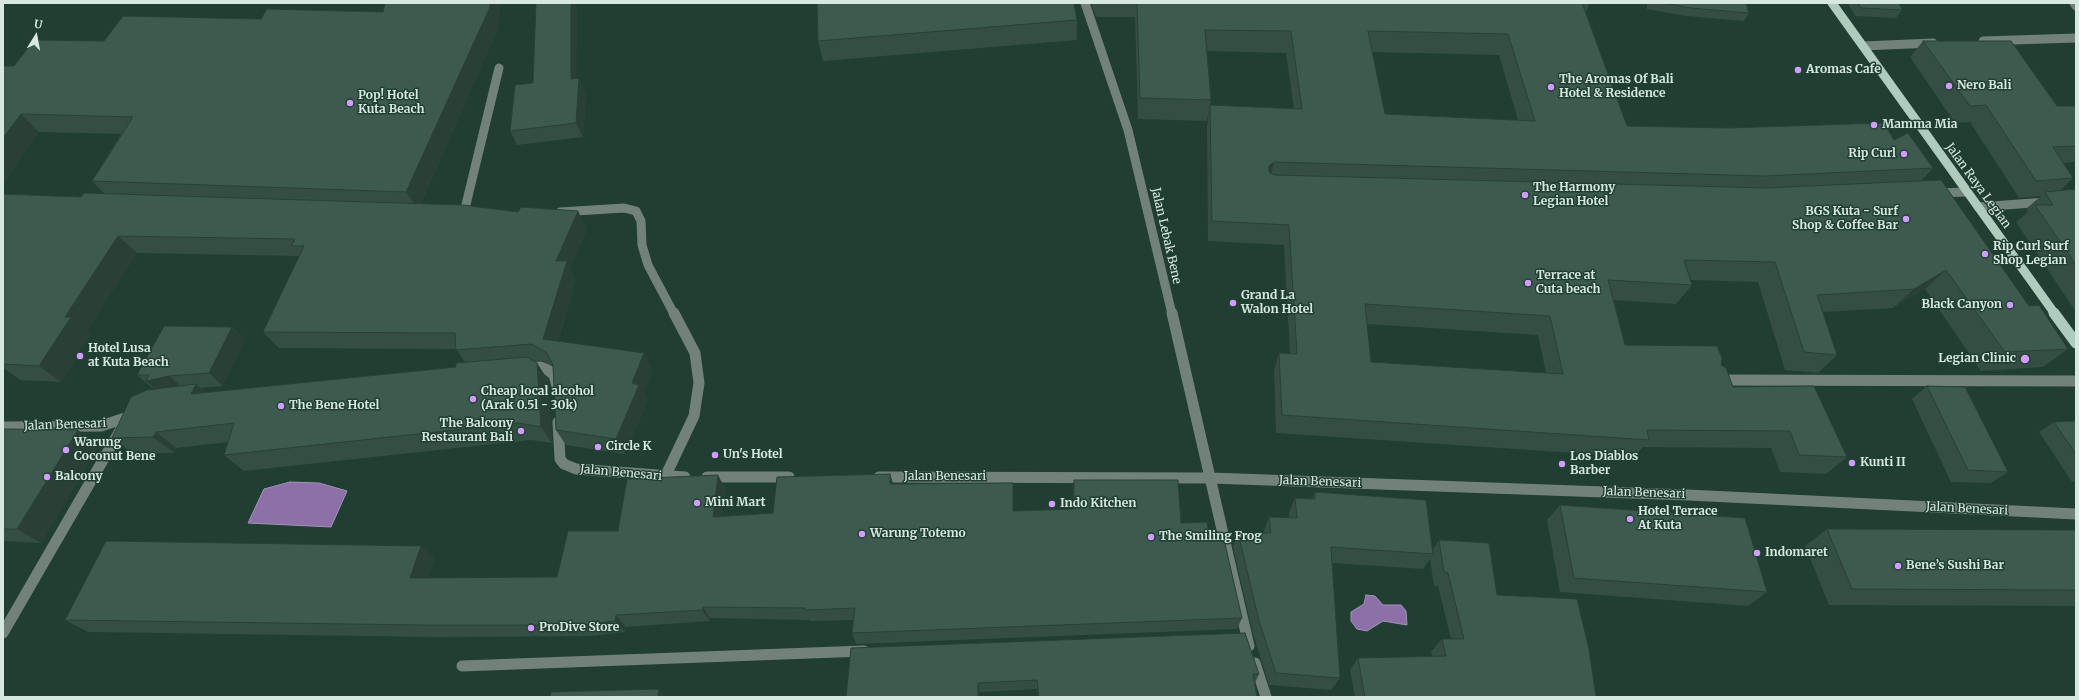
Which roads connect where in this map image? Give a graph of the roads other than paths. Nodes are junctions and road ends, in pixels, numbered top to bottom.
1 (1085, 3) edge
2 (1832, 3) edge
3 (2074, 3) edge
4 (2076, 6) edge
5 (2076, 38) edge
6 (1974, 42) edge
7 (1943, 43) edge
8 (1863, 46) junction
9 (499, 68) dead end
10 (1967, 192) junction
11 (1928, 193) edge
12 (2053, 202) edge
13 (1978, 207) junction
14 (548, 212) edge
15 (463, 217) edge
16 (2076, 343) edge
17 (517, 369) edge
18 (1711, 380) edge
19 (2076, 380) edge
20 (557, 398) edge
21 (140, 411) edge
22 (558, 414) edge
23 (127, 418) junction
24 (3, 427) edge
25 (665, 477) junction
26 (799, 477) edge
27 (871, 477) edge
28 (1211, 478) junction
29 (2076, 514) edge
30 (3, 633) edge
31 (874, 650) edge
32 (462, 666) dead end
33 (1266, 697) edge

1 - 28 street, Jalan Lebak Bene
2 - 8 main road, Jalan Raya Legian
3 - 4 street
5 - 6 street
7 - 8 street
8 - 10 main road, Jalan Raya Legian
9 - 15 street
10 - 11 street
10 - 13 main road, Jalan Raya Legian
12 - 13 street
13 - 16 main road, Jalan Raya Legian
14 - 25 street
17 - 20 street
18 - 19 street
21 - 23 street, Jalan Benesari
22 - 25 street, Jalan Benesari
23 - 24 street, Jalan Benesari
23 - 30 street
25 - 26 street, Jalan Benesari
27 - 28 street, Jalan Benesari
28 - 29 street, Jalan Benesari
28 - 33 street
31 - 32 street

